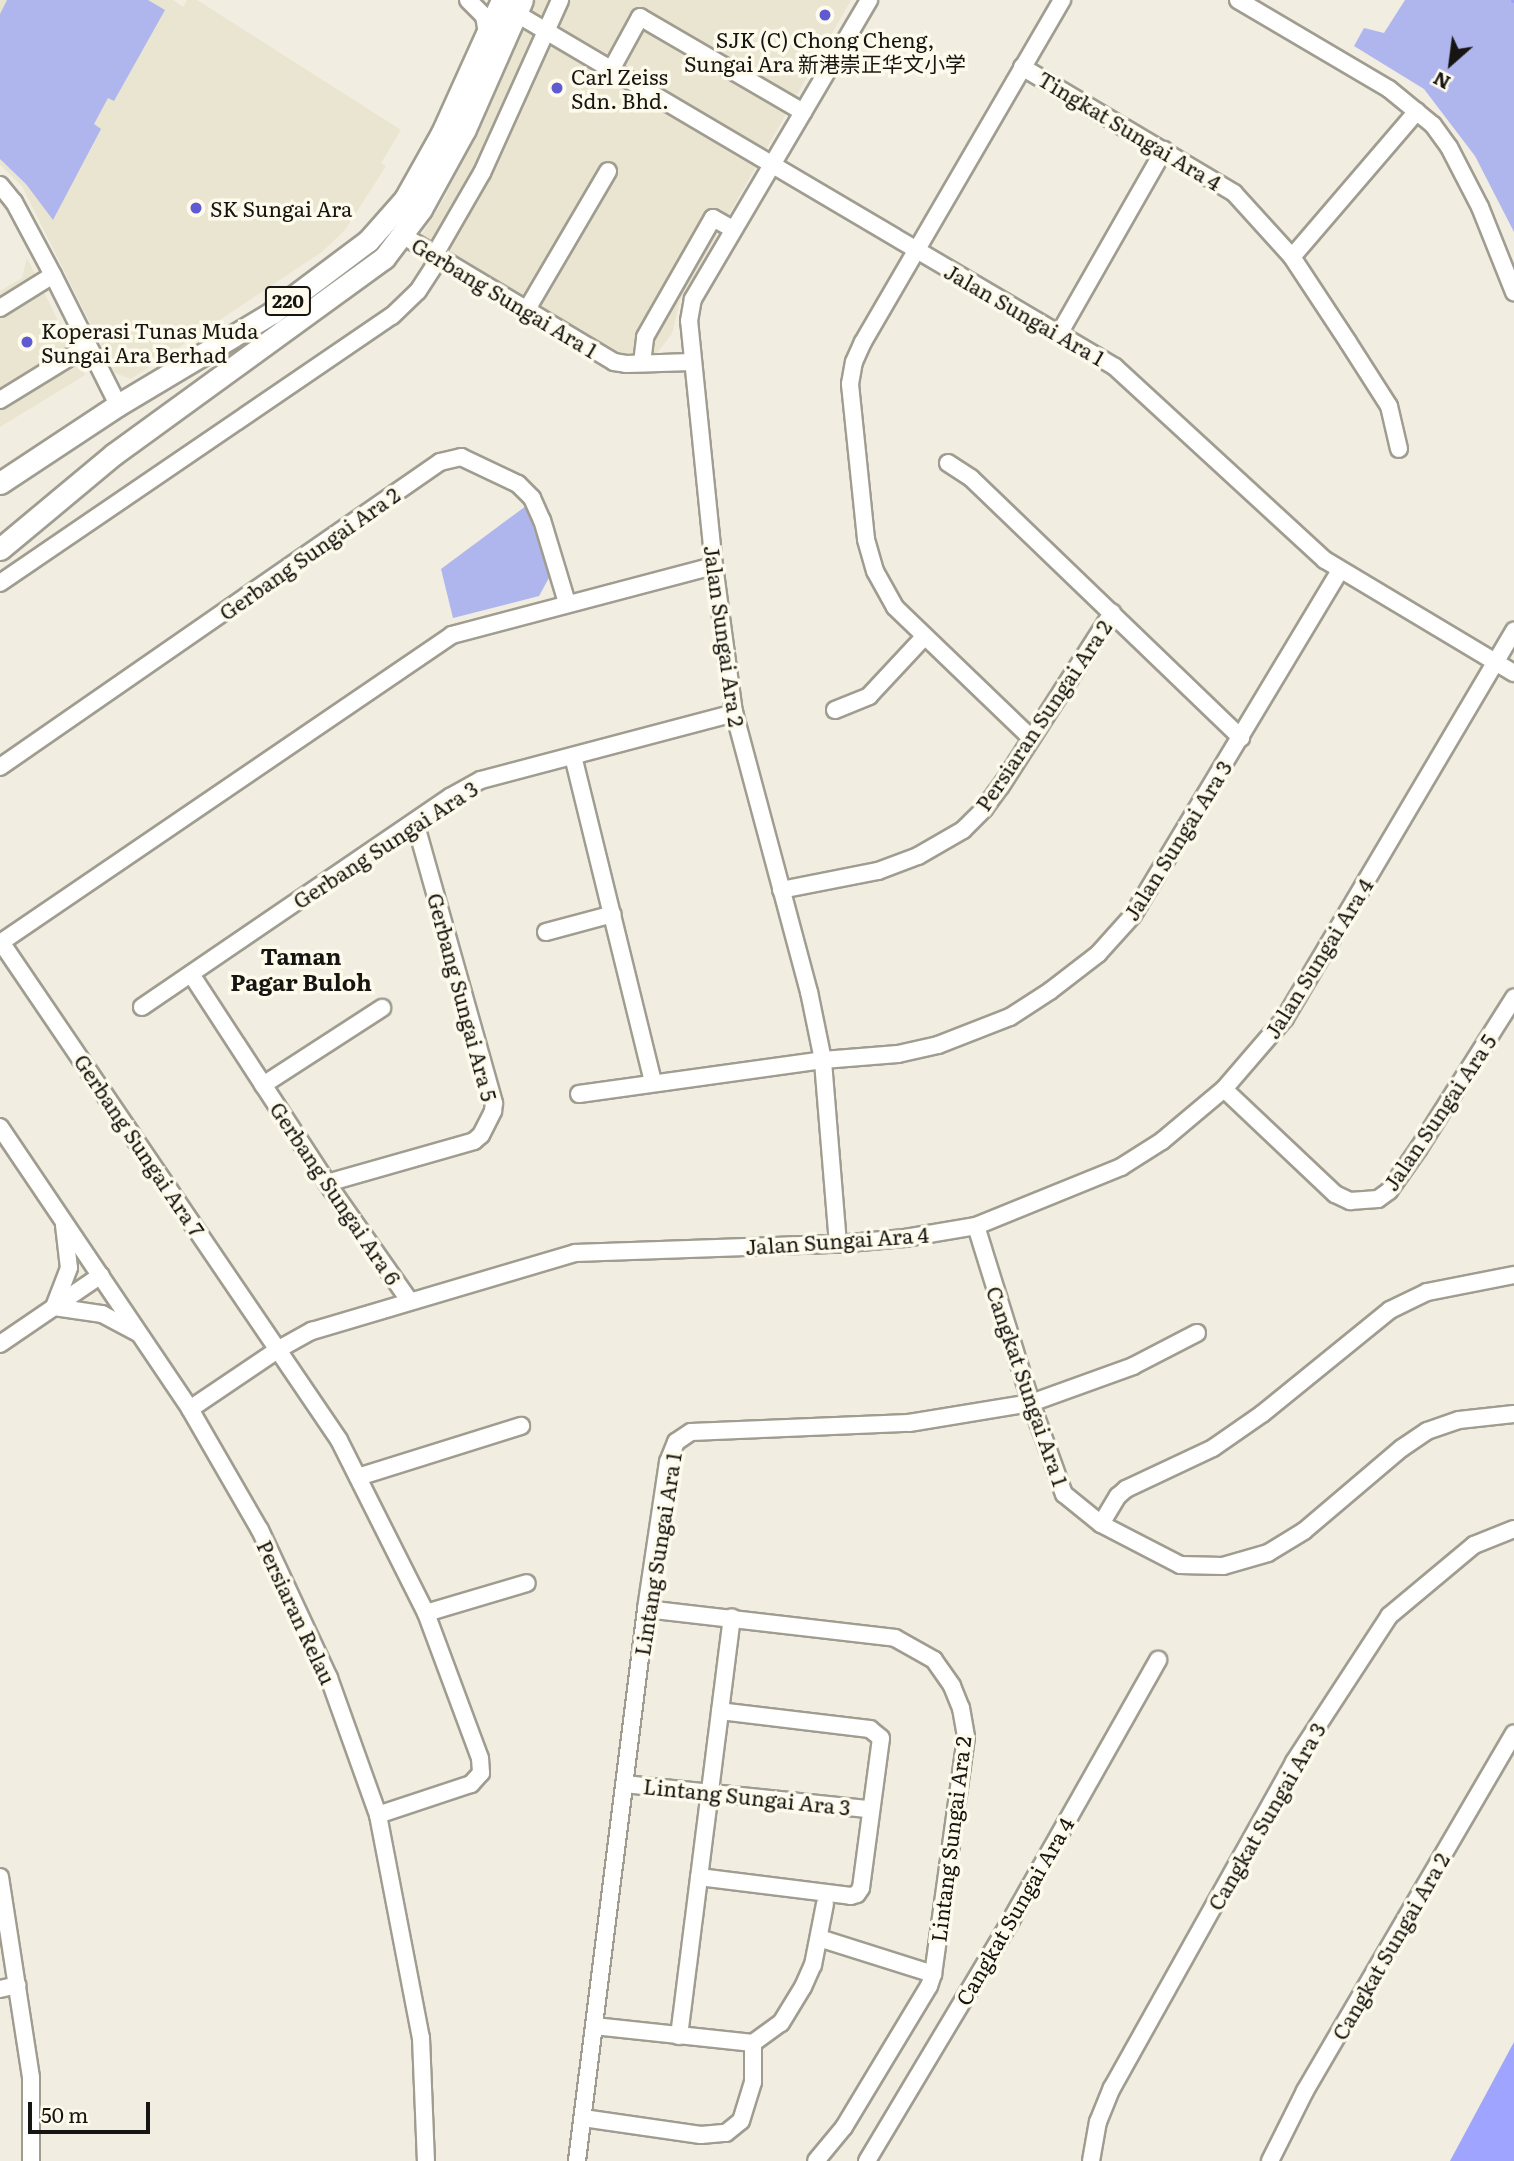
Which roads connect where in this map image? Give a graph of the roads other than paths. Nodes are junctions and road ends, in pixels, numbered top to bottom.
1 (468, 0) edge
2 (560, 0) edge
3 (869, 0) edge
4 (1062, 0) edge
5 (1238, 0) edge
6 (510, 4) edge
7 (547, 32) junction
8 (487, 33) junction
9 (1022, 67) junction
10 (611, 70) junction
11 (1417, 111) junction
12 (803, 112) junction
13 (1164, 150) junction
14 (772, 165) junction
15 (608, 171) dead end
16 (0, 185) edge
17 (733, 229) junction
18 (402, 234) junction
19 (915, 250) junction
20 (436, 257) junction
21 (1292, 257) junction
22 (53, 275) junction
23 (1514, 292) edge
24 (0, 308) edge
25 (526, 311) junction
26 (1059, 334) junction
27 (86, 347) junction
28 (692, 362) junction
29 (642, 363) junction
30 (0, 400) edge
31 (118, 405) junction
32 (1399, 449) dead end
33 (948, 463) dead end
34 (0, 483) edge
35 (0, 549) edge
36 (714, 566) junction
37 (1340, 571) junction
38 (0, 583) edge
39 (567, 603) junction
40 (1112, 613) junction
41 (1514, 631) edge
42 (924, 637) junction
43 (1497, 663) junction
44 (1514, 673) edge
45 (835, 710) dead end
46 (734, 713) junction
47 (1031, 738) junction
48 (1241, 738) junction
49 (573, 755) junction
50 (0, 767) edge
51 (415, 822) junction
52 (781, 890) junction
53 (613, 914) junction
54 (546, 932) dead end
55 (1, 942) edge
56 (191, 974) junction
57 (1512, 1004) edge
58 (142, 1007) dead end
59 (382, 1008) dead end
60 (823, 1060) junction
61 (653, 1082) junction
62 (263, 1085) junction
63 (1224, 1089) junction
64 (579, 1094) dead end
65 (0, 1127) edge
66 (327, 1183) junction
67 (63, 1220) junction
68 (976, 1226) junction
69 (838, 1244) junction
70 (101, 1275) junction
71 (1514, 1275) edge
72 (409, 1300) junction
73 (54, 1307) junction
74 (1197, 1333) dead end
75 (142, 1336) junction
76 (0, 1344) edge
77 (279, 1349) junction
78 (1031, 1403) junction
79 (190, 1409) junction
80 (1514, 1413) edge
81 (521, 1426) dead end
82 (358, 1477) junction
83 (1101, 1524) junction
84 (1514, 1529) edge
85 (527, 1583) dead end
86 (646, 1609) junction
87 (426, 1613) junction
88 (732, 1617) junction
89 (1158, 1660) dead end
90 (720, 1711) junction
91 (1514, 1734) edge
92 (625, 1784) junction
93 (709, 1793) junction
94 (869, 1809) junction
95 (378, 1815) junction
96 (0, 1877) edge
97 (699, 1877) junction
98 (825, 1904) dead end
99 (819, 1938) junction
100 (933, 1974) junction
101 (18, 1985) junction
102 (0, 1989) edge
103 (594, 2026) junction
104 (679, 2036) junction
105 (753, 2043) junction
106 (583, 2118) junction
107 (424, 2159) edge
108 (31, 2161) edge
109 (577, 2161) edge
110 (816, 2161) edge
111 (867, 2161) edge
112 (1091, 2161) edge
113 (1270, 2161) edge

1 - 8 street
2 - 7 street
3 - 12 street, Jalan Sungai Ara 2
4 - 9 street
5 - 11 street
6 - 7 street, Jalan Sungai Ara 1
6 - 8 main road, 220
6 - 18 main road, 220
7 - 10 street, Jalan Sungai Ara 1
7 - 20 street
8 - 31 main road, 220
9 - 13 street, Tingkat Sungai Ara 4
9 - 19 street
10 - 12 street
10 - 14 street, Jalan Sungai Ara 1
11 - 21 street
11 - 23 street
12 - 14 street, Jalan Sungai Ara 2
13 - 21 street, Tingkat Sungai Ara 4
13 - 26 street
14 - 17 street, Jalan Sungai Ara 2
14 - 19 street, Jalan Sungai Ara 1
15 - 25 street
16 - 22 street
17 - 28 street, Jalan Sungai Ara 2
17 - 29 street
18 - 20 street, Gerbang Sungai Ara 1
18 - 35 main road, 220
19 - 26 street, Jalan Sungai Ara 1
19 - 42 street
20 - 25 street, Gerbang Sungai Ara 1
20 - 38 street
21 - 32 street, Tingkat Sungai Ara 4
22 - 24 street
22 - 27 street
25 - 29 street, Gerbang Sungai Ara 1
26 - 37 street, Jalan Sungai Ara 1
27 - 30 street
27 - 31 street
28 - 29 street, Gerbang Sungai Ara 1
28 - 36 street, Jalan Sungai Ara 2
31 - 34 main road, 220
33 - 40 street
36 - 39 street
36 - 46 street, Jalan Sungai Ara 2
37 - 43 street, Jalan Sungai Ara 1
37 - 48 street, Jalan Sungai Ara 3
39 - 50 street, Gerbang Sungai Ara 2
39 - 55 street
40 - 47 street, Persiaran Sungai Ara 2
40 - 48 street
41 - 43 street, Jalan Sungai Ara 4
42 - 45 street
42 - 47 street
43 - 44 street, Jalan Sungai Ara 1
43 - 63 street, Jalan Sungai Ara 4
46 - 49 street, Gerbang Sungai Ara 3
46 - 52 street, Jalan Sungai Ara 2
47 - 52 street, Persiaran Sungai Ara 2
48 - 60 street, Jalan Sungai Ara 3
49 - 51 street, Gerbang Sungai Ara 3
49 - 53 street
51 - 56 street, Gerbang Sungai Ara 3
51 - 66 street, Gerbang Sungai Ara 5
52 - 60 street, Jalan Sungai Ara 2
53 - 54 street
53 - 61 street
55 - 77 street, Gerbang Sungai Ara 7
56 - 58 street, Gerbang Sungai Ara 3
56 - 62 street, Gerbang Sungai Ara 6
57 - 63 street, Jalan Sungai Ara 5
59 - 62 street, Gerbang Sungai Ara 6
60 - 61 street, Jalan Sungai Ara 3
60 - 69 street, Jalan Sungai Ara 2
61 - 64 street, Jalan Sungai Ara 3
62 - 66 street, Gerbang Sungai Ara 6
63 - 68 street, Jalan Sungai Ara 4
65 - 67 street, Persiaran Relau
66 - 72 street, Gerbang Sungai Ara 6
67 - 70 street, Persiaran Relau
67 - 73 street
68 - 69 street, Jalan Sungai Ara 4
68 - 78 street, Cangkat Sungai Ara 1
69 - 72 street, Jalan Sungai Ara 4
70 - 73 street
70 - 75 street, Persiaran Relau
71 - 83 street
72 - 77 street, Jalan Sungai Ara 4
73 - 75 street
73 - 76 street
74 - 78 street, Lintang Sungai Ara 1
75 - 79 street, Persiaran Relau
77 - 79 street, Jalan Sungai Ara 4
77 - 82 street, Gerbang Sungai Ara 7
78 - 83 street, Cangkat Sungai Ara 1
78 - 86 street, Lintang Sungai Ara 1
79 - 95 street, Persiaran Relau
80 - 83 street, Cangkat Sungai Ara 1
81 - 82 street
82 - 87 street, Gerbang Sungai Ara 7
84 - 112 street, Cangkat Sungai Ara 3
85 - 87 street
86 - 88 street, Lintang Sungai Ara 2
86 - 92 street, Lintang Sungai Ara 1
87 - 95 street, Gerbang Sungai Ara 7
88 - 90 street
88 - 100 street, Lintang Sungai Ara 2
89 - 111 street, Cangkat Sungai Ara 4
90 - 93 street
90 - 94 street
91 - 113 street, Cangkat Sungai Ara 2
92 - 93 street, Lintang Sungai Ara 3
92 - 103 street, Lintang Sungai Ara 1
93 - 94 street, Lintang Sungai Ara 3
93 - 97 street
94 - 97 street
95 - 107 street, Persiaran Relau
96 - 101 street
97 - 104 street
98 - 99 street
99 - 100 street
99 - 105 street
100 - 110 street, Lintang Sungai Ara 2
101 - 102 street
101 - 108 street
103 - 104 street
103 - 106 street, Lintang Sungai Ara 1
104 - 105 street
105 - 106 street
106 - 109 street, Lintang Sungai Ara 1

